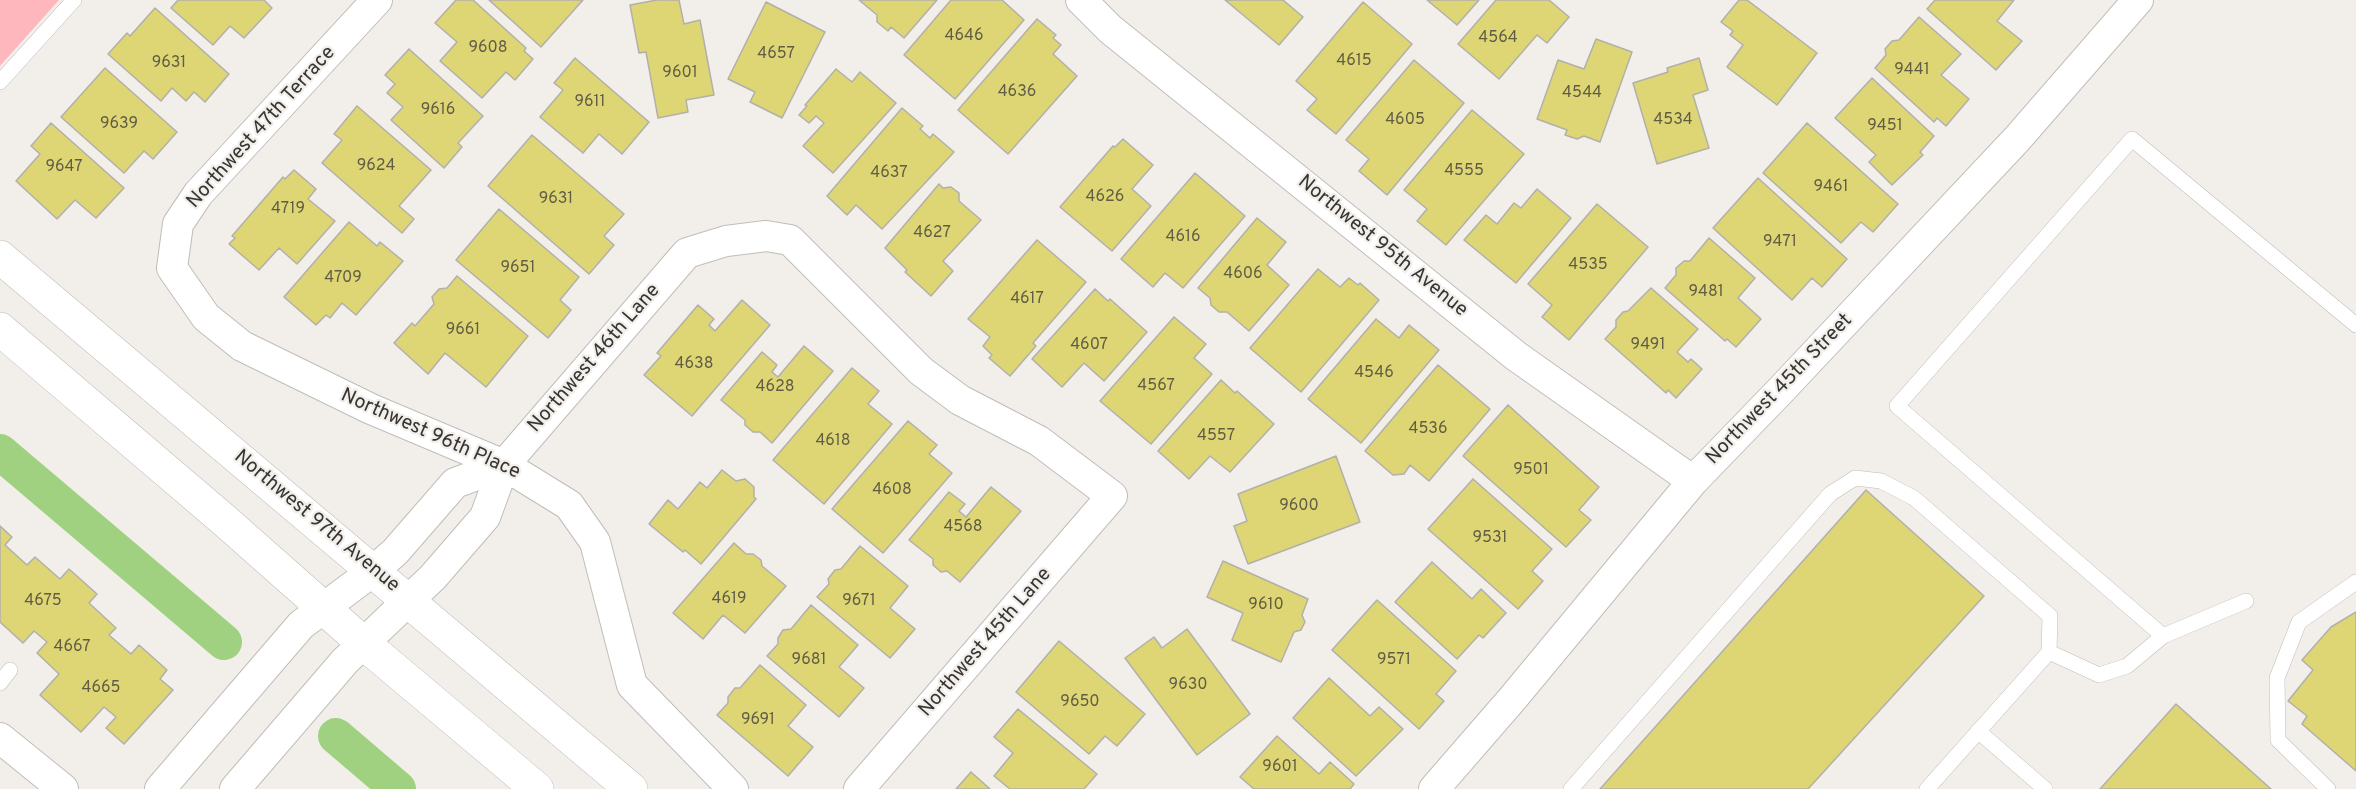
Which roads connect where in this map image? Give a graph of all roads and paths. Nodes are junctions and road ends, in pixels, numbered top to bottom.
1 (74, 0) edge
2 (377, 0) edge
3 (1081, 0) edge
4 (2138, 0) edge
5 (0, 82) edge
6 (0, 256) edge
7 (172, 268) joint
8 (2356, 325) edge
9 (0, 329) edge
10 (504, 465) junction
11 (1693, 481) junction
12 (1112, 496) joint
13 (373, 571) junction
14 (2356, 582) edge
15 (407, 599) junction
16 (2246, 601) dead end
17 (323, 608) junction
18 (2163, 636) junction
19 (362, 642) junction
20 (2049, 652) junction
21 (10, 670) dead end
22 (0, 682) edge
23 (1978, 731) junction
24 (0, 738) edge
25 (63, 789) edge
26 (160, 789) edge
27 (235, 789) edge
28 (537, 789) edge
29 (631, 789) edge
30 (733, 789) edge
31 (860, 789) edge
32 (1434, 789) edge
33 (1572, 789) edge
34 (1927, 789) edge
35 (2045, 789) edge
36 (2328, 789) edge

1 - 5 lane
2 - 7 street, Northwest 47th Terrace
3 - 11 street, Northwest 95th Avenue
4 - 11 street, Northwest 45th Street
6 - 13 street, Northwest 97th Avenue
7 - 10 street, Northwest 96th Place
8 - 18 lane
9 - 17 street
10 - 12 street, Northwest 46th Lane
10 - 13 street, Northwest 46th Lane
10 - 15 street, Northwest 46th Lane
10 - 30 street, Northwest 96th Place
11 - 32 street, Northwest 45th Street
12 - 31 street, Northwest 45th Lane
13 - 15 street, Northwest 97th Avenue
13 - 17 street, Northwest 46th Lane
14 - 36 lane
15 - 19 street, Northwest 46th Lane
15 - 29 street, Northwest 97th Avenue
16 - 18 lane
17 - 19 street
17 - 26 street, Northwest 46th Lane
18 - 20 lane
19 - 27 street, Northwest 46th Lane
19 - 28 street
20 - 23 lane
20 - 33 lane
21 - 22 lane
23 - 34 lane
23 - 35 lane
24 - 25 street

